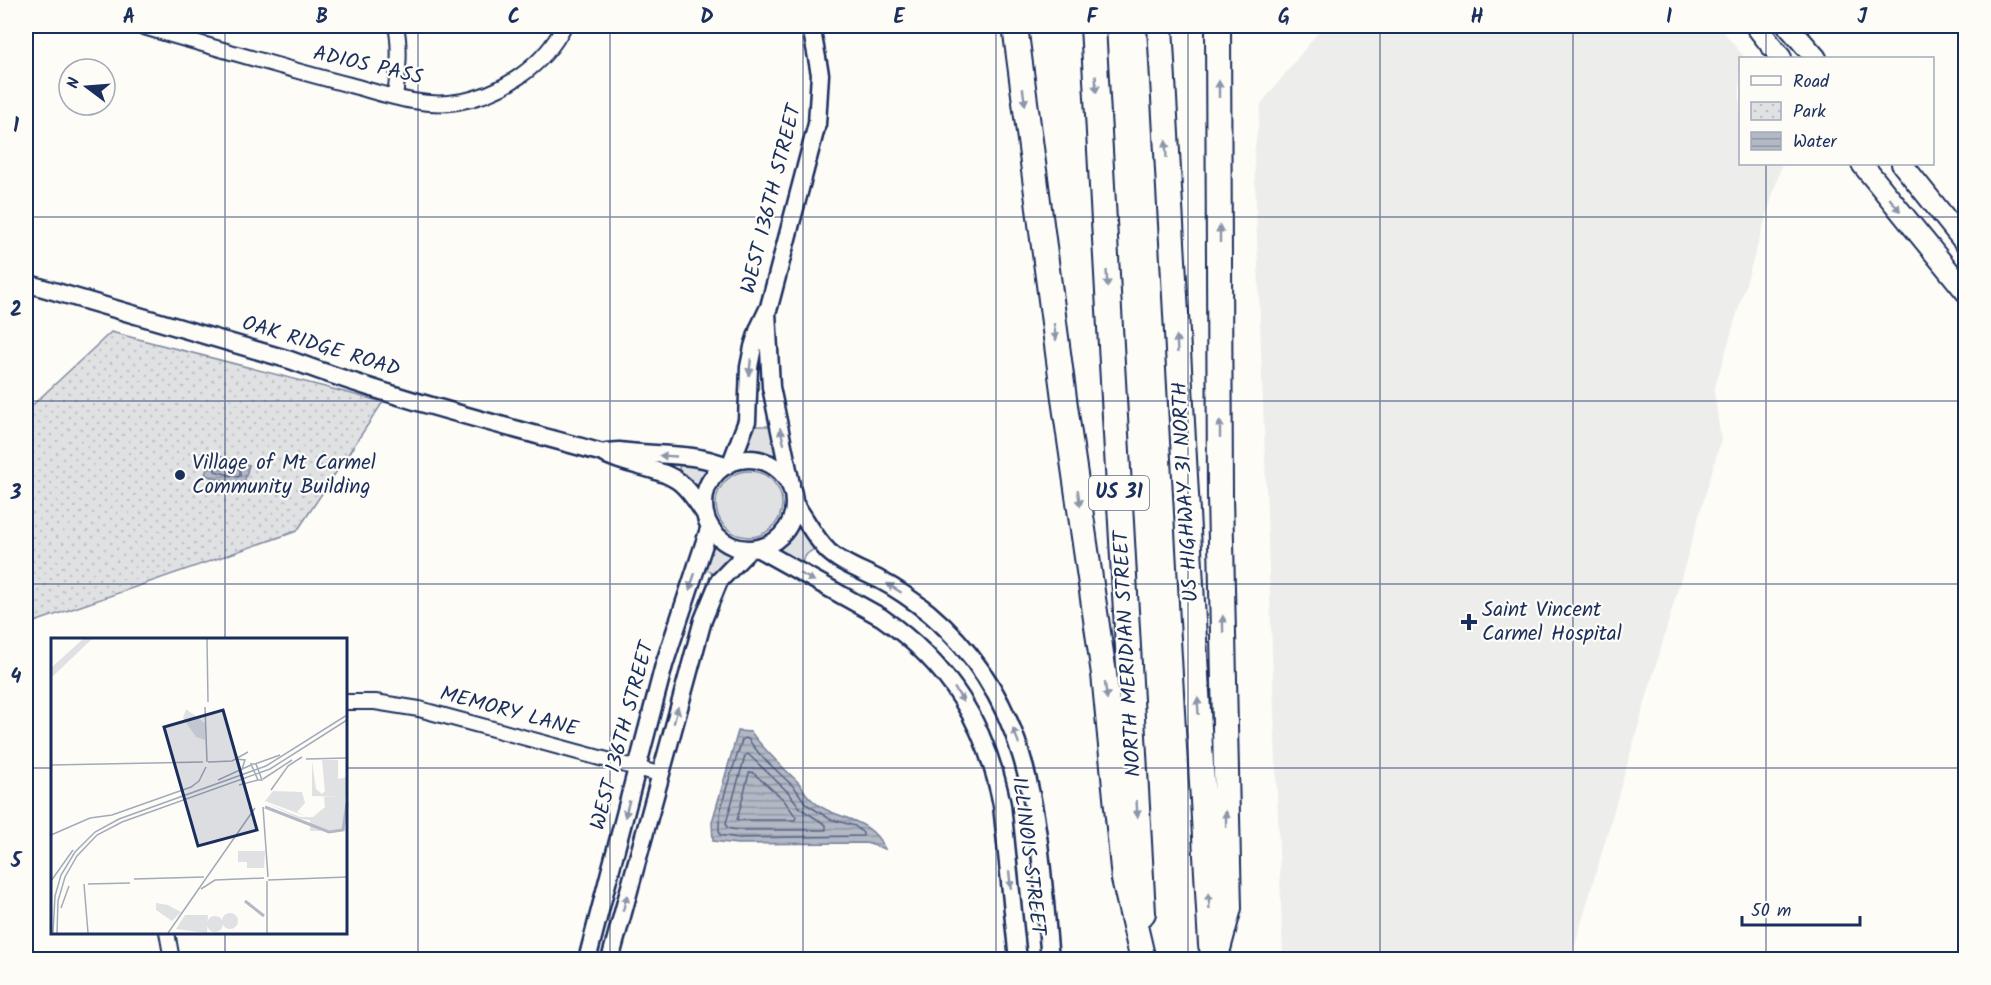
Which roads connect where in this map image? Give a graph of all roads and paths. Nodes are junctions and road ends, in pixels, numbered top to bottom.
1 (140, 26) edge
2 (396, 26) edge
3 (564, 26) edge
4 (811, 26) edge
5 (1093, 26) edge
6 (1160, 26) edge
7 (1218, 26) edge
8 (1756, 26) edge
9 (1788, 26) edge
10 (1015, 30) edge
11 (1780, 57) edge
12 (1815, 57) edge
13 (395, 97) junction
14 (1863, 165) edge
15 (1903, 165) edge
16 (1965, 244) edge
17 (26, 283) edge
18 (1965, 292) edge
19 (767, 312) junction
20 (603, 453) junction
21 (728, 465) junction
22 (793, 498) junction
23 (707, 520) junction
24 (753, 549) junction
25 (346, 702) edge
26 (638, 768) junction
27 (659, 774) junction
28 (167, 934) edge
29 (172, 960) edge
30 (587, 960) edge
31 (610, 960) edge
32 (1018, 960) edge
33 (1050, 960) edge
34 (1144, 960) edge
35 (1214, 960) edge

1 - 13 street, ADIOS PASS
2 - 13 street
3 - 13 street, ADIOS PASS
4 - 19 street, WEST 136TH STREET
5 -> 34 highway, NORTH MERIDIAN STREET / US 31
35 -> 6 highway, US HIGHWAY 31 NORTH
35 -> 7 highway
8 - 11 main road
9 - 12 main road
10 -> 34 highway
14 -> 18 main road
15 - 16 main road
17 - 20 street, OAK RIDGE ROAD
19 -> 21 street, WEST 136TH STREET
22 -> 19 street, WEST 136TH STREET
21 -> 20 street, OAK RIDGE ROAD
20 - 23 street, OAK RIDGE ROAD
21 - 22 street
21 - 23 street
22 - 24 street
33 -> 22 street, ILLINOIS STREET
23 - 24 street
23 -> 26 street, WEST 136TH STREET
27 -> 24 street
24 -> 32 street, ILLINOIS STREET
25 - 26 street, MEMORY LANE
26 - 27 street, MEMORY LANE
26 -> 30 street, WEST 136TH STREET
31 -> 27 street
28 - 29 street

